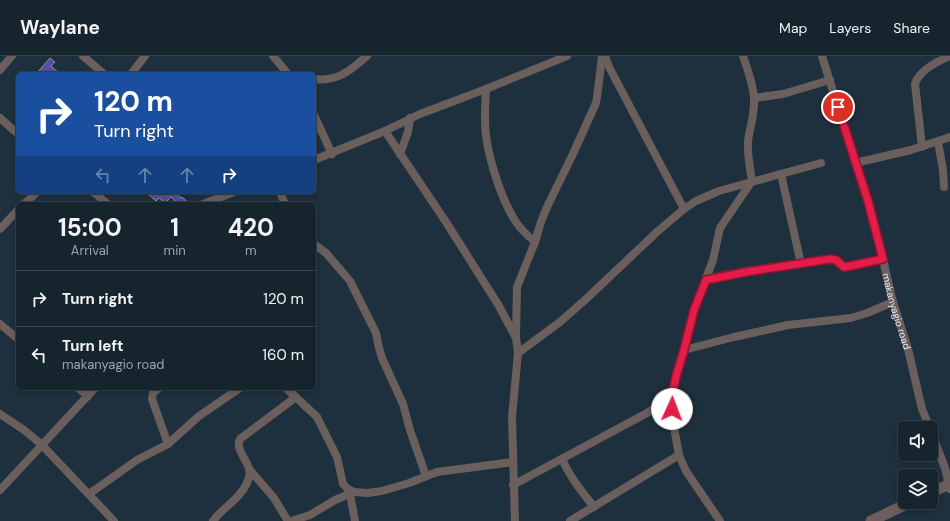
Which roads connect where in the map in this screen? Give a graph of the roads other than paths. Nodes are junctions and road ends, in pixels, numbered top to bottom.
1 (12, 56) edge
2 (83, 56) edge
3 (145, 56) edge
4 (273, 56) edge
5 (367, 56) edge
6 (567, 56) edge
7 (603, 56) edge
8 (743, 56) edge
9 (822, 56) edge
10 (950, 56) edge
11 (0, 70) edge
12 (102, 72) edge
13 (133, 72) edge
14 (286, 72) edge
15 (316, 79) edge
16 (830, 80) junction
17 (486, 89) junction
18 (754, 98) junction
19 (0, 118) edge
20 (410, 118) junction
21 (316, 119) edge
22 (384, 131) junction
23 (16, 132) edge
24 (950, 137) edge
25 (938, 142) junction
26 (922, 147) junction
27 (332, 154) junction
28 (400, 154) junction
29 (316, 159) edge
30 (821, 162) dead end
31 (855, 164) junction
32 (781, 174) junction
33 (752, 181) junction
34 (944, 187) dead end
35 (35, 194) edge
36 (96, 194) edge
37 (225, 194) edge
38 (26, 202) edge
39 (106, 202) edge
40 (207, 202) edge
41 (684, 209) junction
42 (16, 212) edge
43 (0, 229) edge
44 (535, 242) junction
45 (316, 246) edge
46 (883, 259) junction
47 (801, 264) junction
48 (706, 280) junction
49 (892, 302) junction
50 (0, 324) edge
51 (16, 337) edge
52 (516, 338) junction
53 (684, 350) junction
54 (518, 353) junction
55 (80, 390) edge
56 (94, 390) edge
57 (157, 390) edge
58 (237, 390) edge
59 (288, 390) edge
60 (88, 396) junction
61 (296, 397) junction
62 (671, 398) junction
63 (0, 414) edge
64 (927, 421) edge
65 (41, 444) junction
66 (168, 444) junction
67 (938, 450) edge
68 (679, 455) junction
69 (562, 459) junction
70 (513, 462) junction
71 (250, 470) junction
72 (426, 476) junction
73 (513, 486) junction
74 (950, 488) edge
75 (0, 490) edge
76 (938, 491) edge
77 (352, 493) junction
78 (89, 494) junction
79 (594, 507) junction
80 (898, 508) edge
81 (114, 521) edge
82 (213, 521) edge
83 (288, 521) edge
84 (291, 521) edge
85 (355, 521) edge
86 (515, 521) edge
87 (570, 521) edge
88 (720, 521) edge
89 (871, 521) edge

1 - 11 street
2 - 12 street
3 - 13 street
4 - 14 street
5 - 15 street
6 - 17 street
7 - 41 street
7 - 44 street
8 - 18 street
9 - 16 street, makanyagio road
10 - 26 street
16 - 18 street
16 - 31 street, makanyagio road
17 - 20 street
17 - 44 street
18 - 33 street
19 - 23 street
20 - 22 street
20 - 28 street
21 - 27 street
22 - 27 street
22 - 28 street
24 - 25 street
25 - 26 street
25 - 34 street
26 - 31 street
27 - 29 street
28 - 52 street
30 - 32 street
31 - 46 street, makanyagio road
32 - 33 street
32 - 47 street
33 - 41 street
33 - 48 street
35 - 38 street
36 - 39 street
37 - 40 street
41 - 54 street
42 - 43 street
44 - 52 street
45 - 72 street
46 - 47 street
46 - 49 street, makanyagio road
47 - 48 street
48 - 53 street
49 - 53 street
49 - 64 street, makanyagio road
50 - 51 street
52 - 54 street
53 - 62 street
54 - 70 street
55 - 60 street
56 - 60 street
57 - 66 street
58 - 66 street
59 - 61 street
60 - 65 street
61 - 71 street
61 - 77 street
62 - 68 street
62 - 69 street
63 - 65 street
65 - 75 street
65 - 78 street
66 - 78 street
67 - 74 street
68 - 79 street
68 - 88 street
69 - 73 street
69 - 79 street
70 - 72 street
70 - 73 street
71 - 82 street
71 - 83 street
72 - 77 street
73 - 86 street
74 - 76 street
77 - 84 street
77 - 85 street
78 - 81 street
79 - 87 street
80 - 89 street

